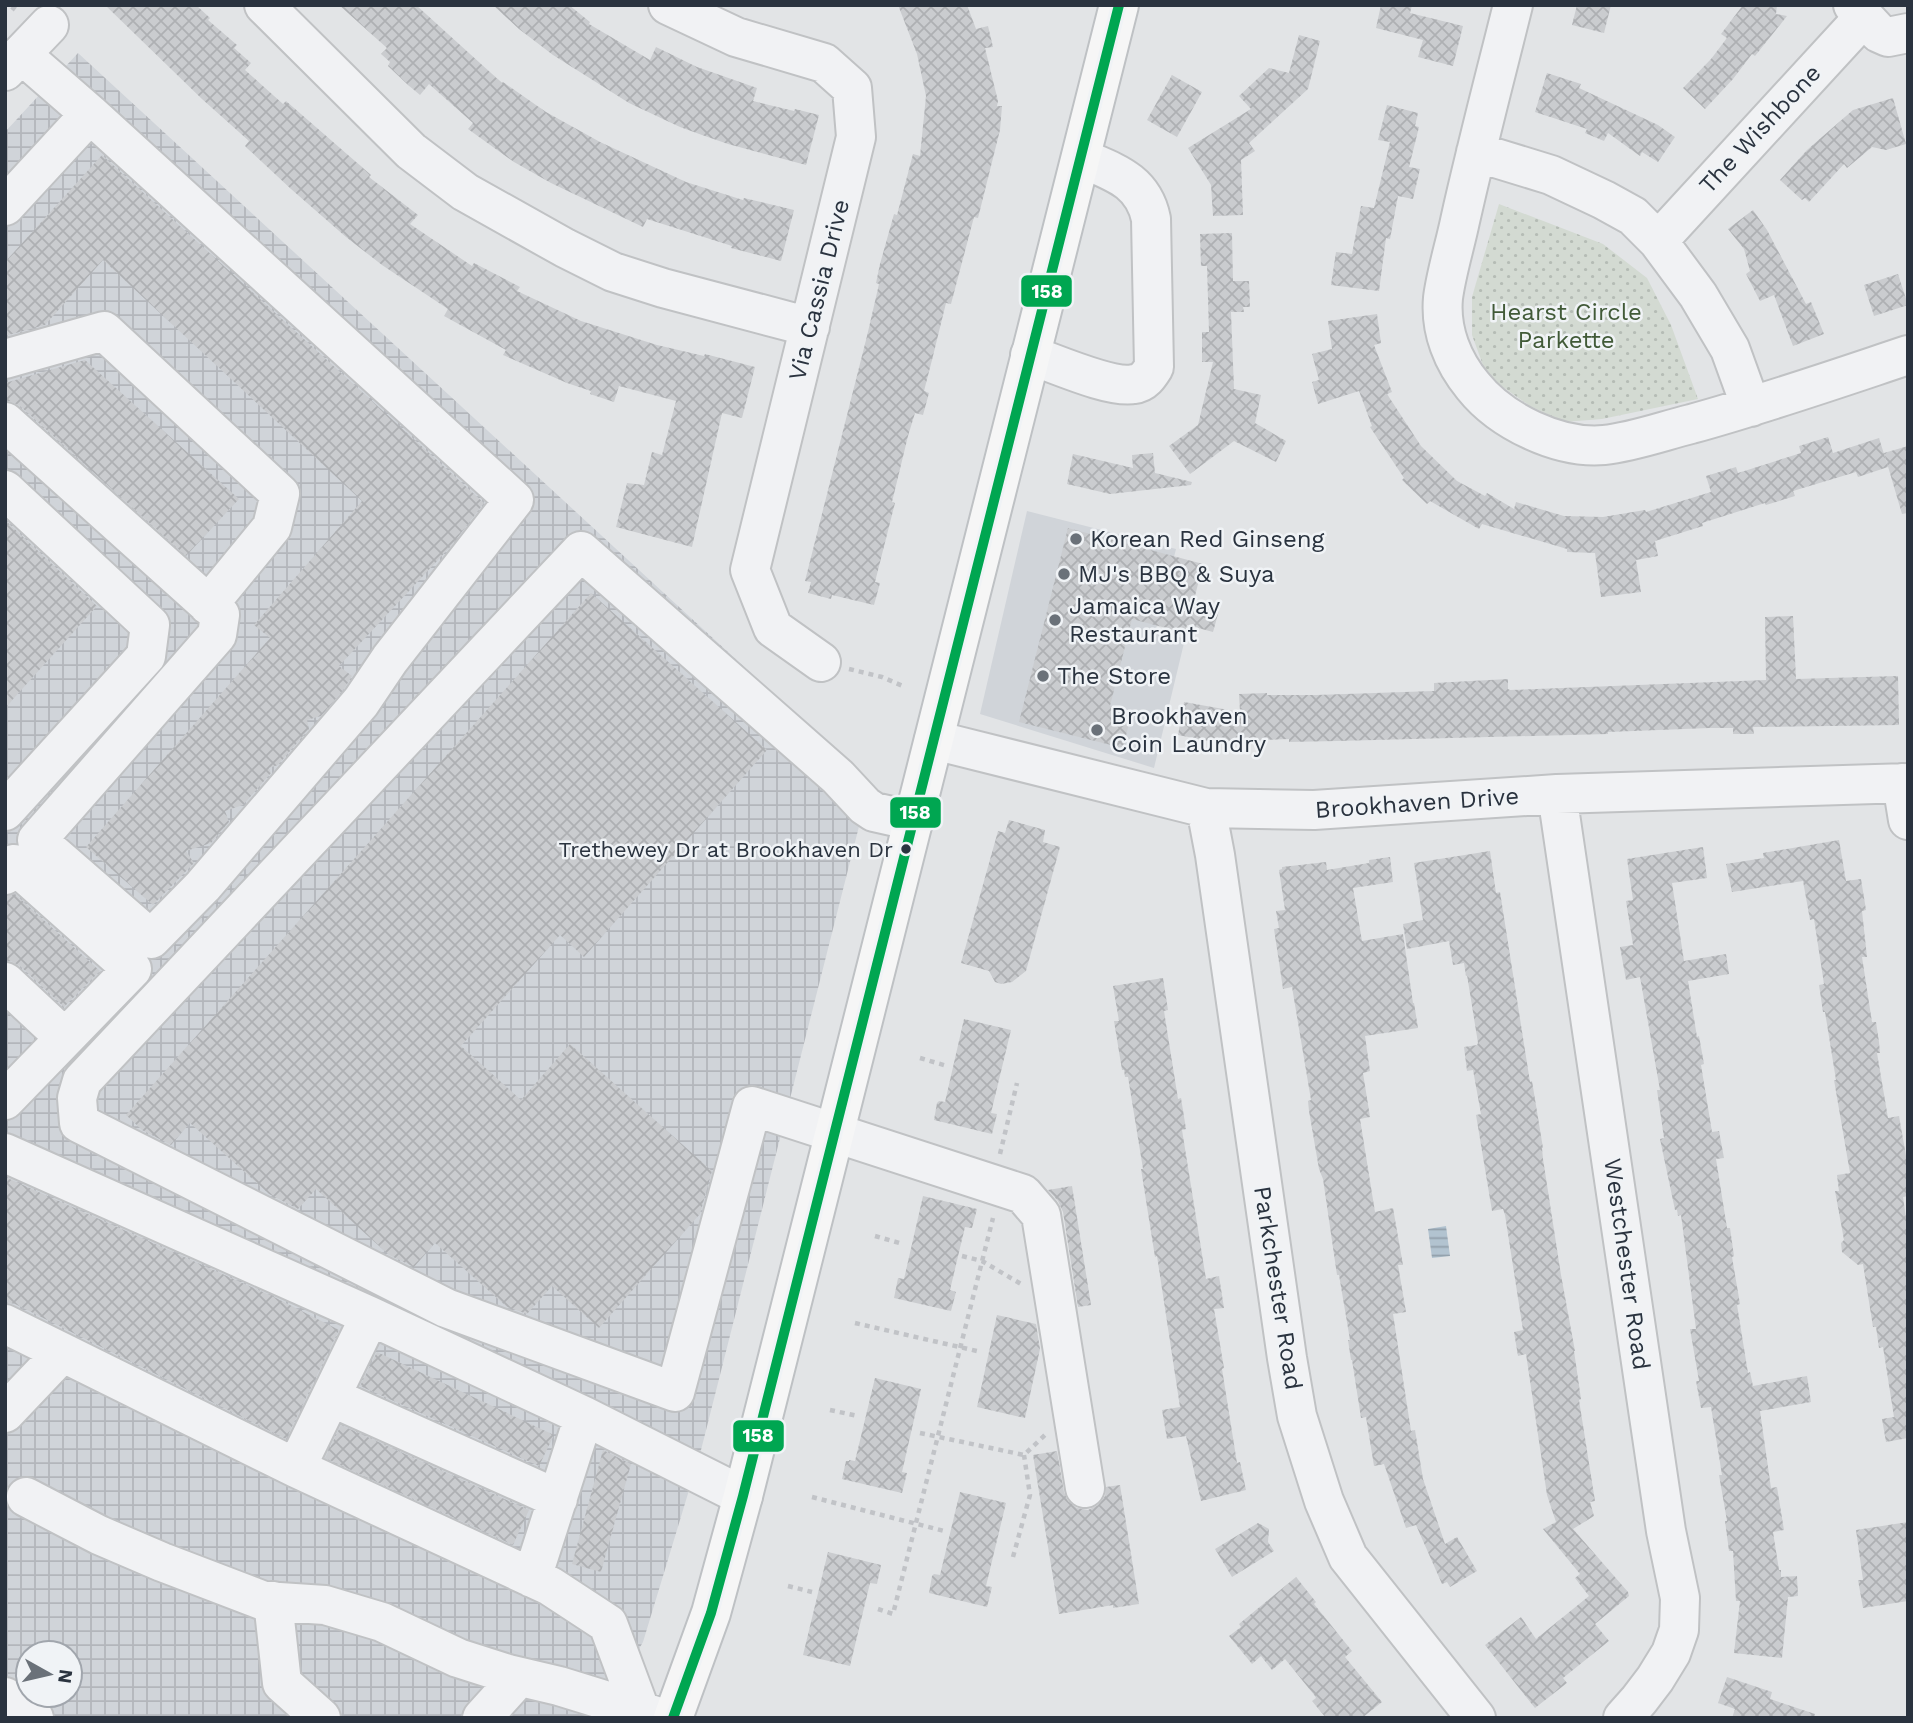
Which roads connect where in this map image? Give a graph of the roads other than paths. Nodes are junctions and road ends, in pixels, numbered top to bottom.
1 (264, 5) edge
2 (668, 5) edge
3 (1119, 5) edge
4 (1513, 5) edge
5 (1858, 12) edge
6 (48, 25) dead end
7 (1908, 33) edge
8 (13, 63) edge
9 (90, 114) junction
10 (1476, 152) junction
11 (1081, 158) junction
12 (5, 206) edge
13 (1658, 241) junction
14 (810, 327) junction
15 (1030, 355) junction
16 (1908, 355) edge
17 (5, 359) edge
18 (1751, 407) junction
19 (5, 422) edge
20 (5, 490) edge
21 (208, 604) junction
22 (821, 662) road end
23 (934, 740) junction
24 (1557, 794) junction
25 (1906, 795) edge
26 (1206, 808) junction
27 (5, 811) edge
28 (914, 821) junction
29 (5, 875) edge
30 (5, 982) edge
31 (65, 1038) junction
32 (12, 1081) edge
33 (834, 1133) junction
34 (5, 1153) edge
35 (370, 1317) junction
36 (5, 1324) edge
37 (62, 1353) junction
38 (331, 1397) junction
39 (5, 1413) edge
40 (584, 1416) junction
41 (296, 1468) junction
42 (1085, 1488) dead end
43 (743, 1496) junction
44 (26, 1497) dead end
45 (558, 1499) junction
46 (532, 1578) junction
47 (273, 1601) junction
48 (519, 1677) junction
49 (5, 1697) edge
50 (658, 1715) edge
51 (34, 1718) edge
52 (321, 1718) edge
53 (482, 1718) edge
54 (1476, 1718) edge
55 (1623, 1718) edge

1 - 14 street
2 - 14 street, Via Cassia Drive
3 - 11 main road
4 - 10 street
5 - 7 street, The Wishbone
5 - 13 street, The Wishbone
6 - 8 street
8 - 9 street
9 - 12 street
9 - 21 street
10 - 13 street
10 - 18 street
11 - 15 main road
11 - 15 street
13 - 18 street
14 - 22 street, Via Cassia Drive
15 - 23 main road
16 - 18 street
17 - 21 street
19 - 21 street
20 - 27 street
23 - 26 street, Brookhaven Drive
23 - 28 main road
24 - 25 street, Brookhaven Drive
24 - 26 street, Brookhaven Drive
24 - 55 street, Westchester Road
26 - 54 street, Parkchester Road
28 - 33 main road
28 - 33 street
29 - 31 street
30 - 31 street
31 - 32 street
33 - 42 street
33 - 43 main road
34 - 35 street
35 - 38 street
35 - 40 street
36 - 37 street
37 - 39 street
37 - 41 street
38 - 41 street
38 - 45 street
40 - 43 street
40 - 45 street
41 - 46 street
43 - 50 main road
44 - 47 street
45 - 46 street
46 - 50 street
47 - 48 street
47 - 52 street
48 - 50 street
48 - 53 street
49 - 51 street

